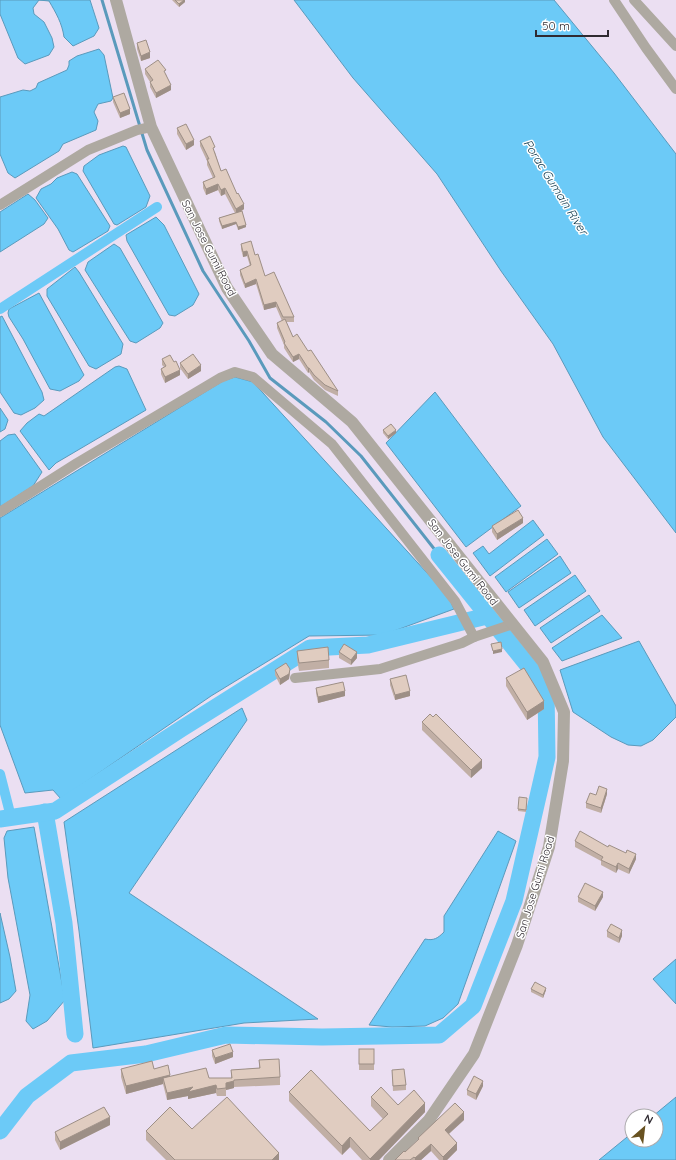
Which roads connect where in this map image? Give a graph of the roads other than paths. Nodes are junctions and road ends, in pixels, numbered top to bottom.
1 (116, 0) edge
2 (614, 0) edge
3 (634, 0) edge
4 (676, 46) edge
5 (676, 89) edge
6 (144, 128) junction
7 (0, 205) edge
8 (0, 512) edge
9 (513, 624) junction
10 (474, 637) junction
11 (294, 678) dead end
12 (389, 1160) edge

1 - 6 street, San Jose Gumi Road
2 - 5 street
3 - 4 street
6 - 7 street
6 - 9 street, San Jose Gumi Road
8 - 10 street
9 - 10 street
9 - 12 street, San Jose Gumi Road
10 - 11 street

